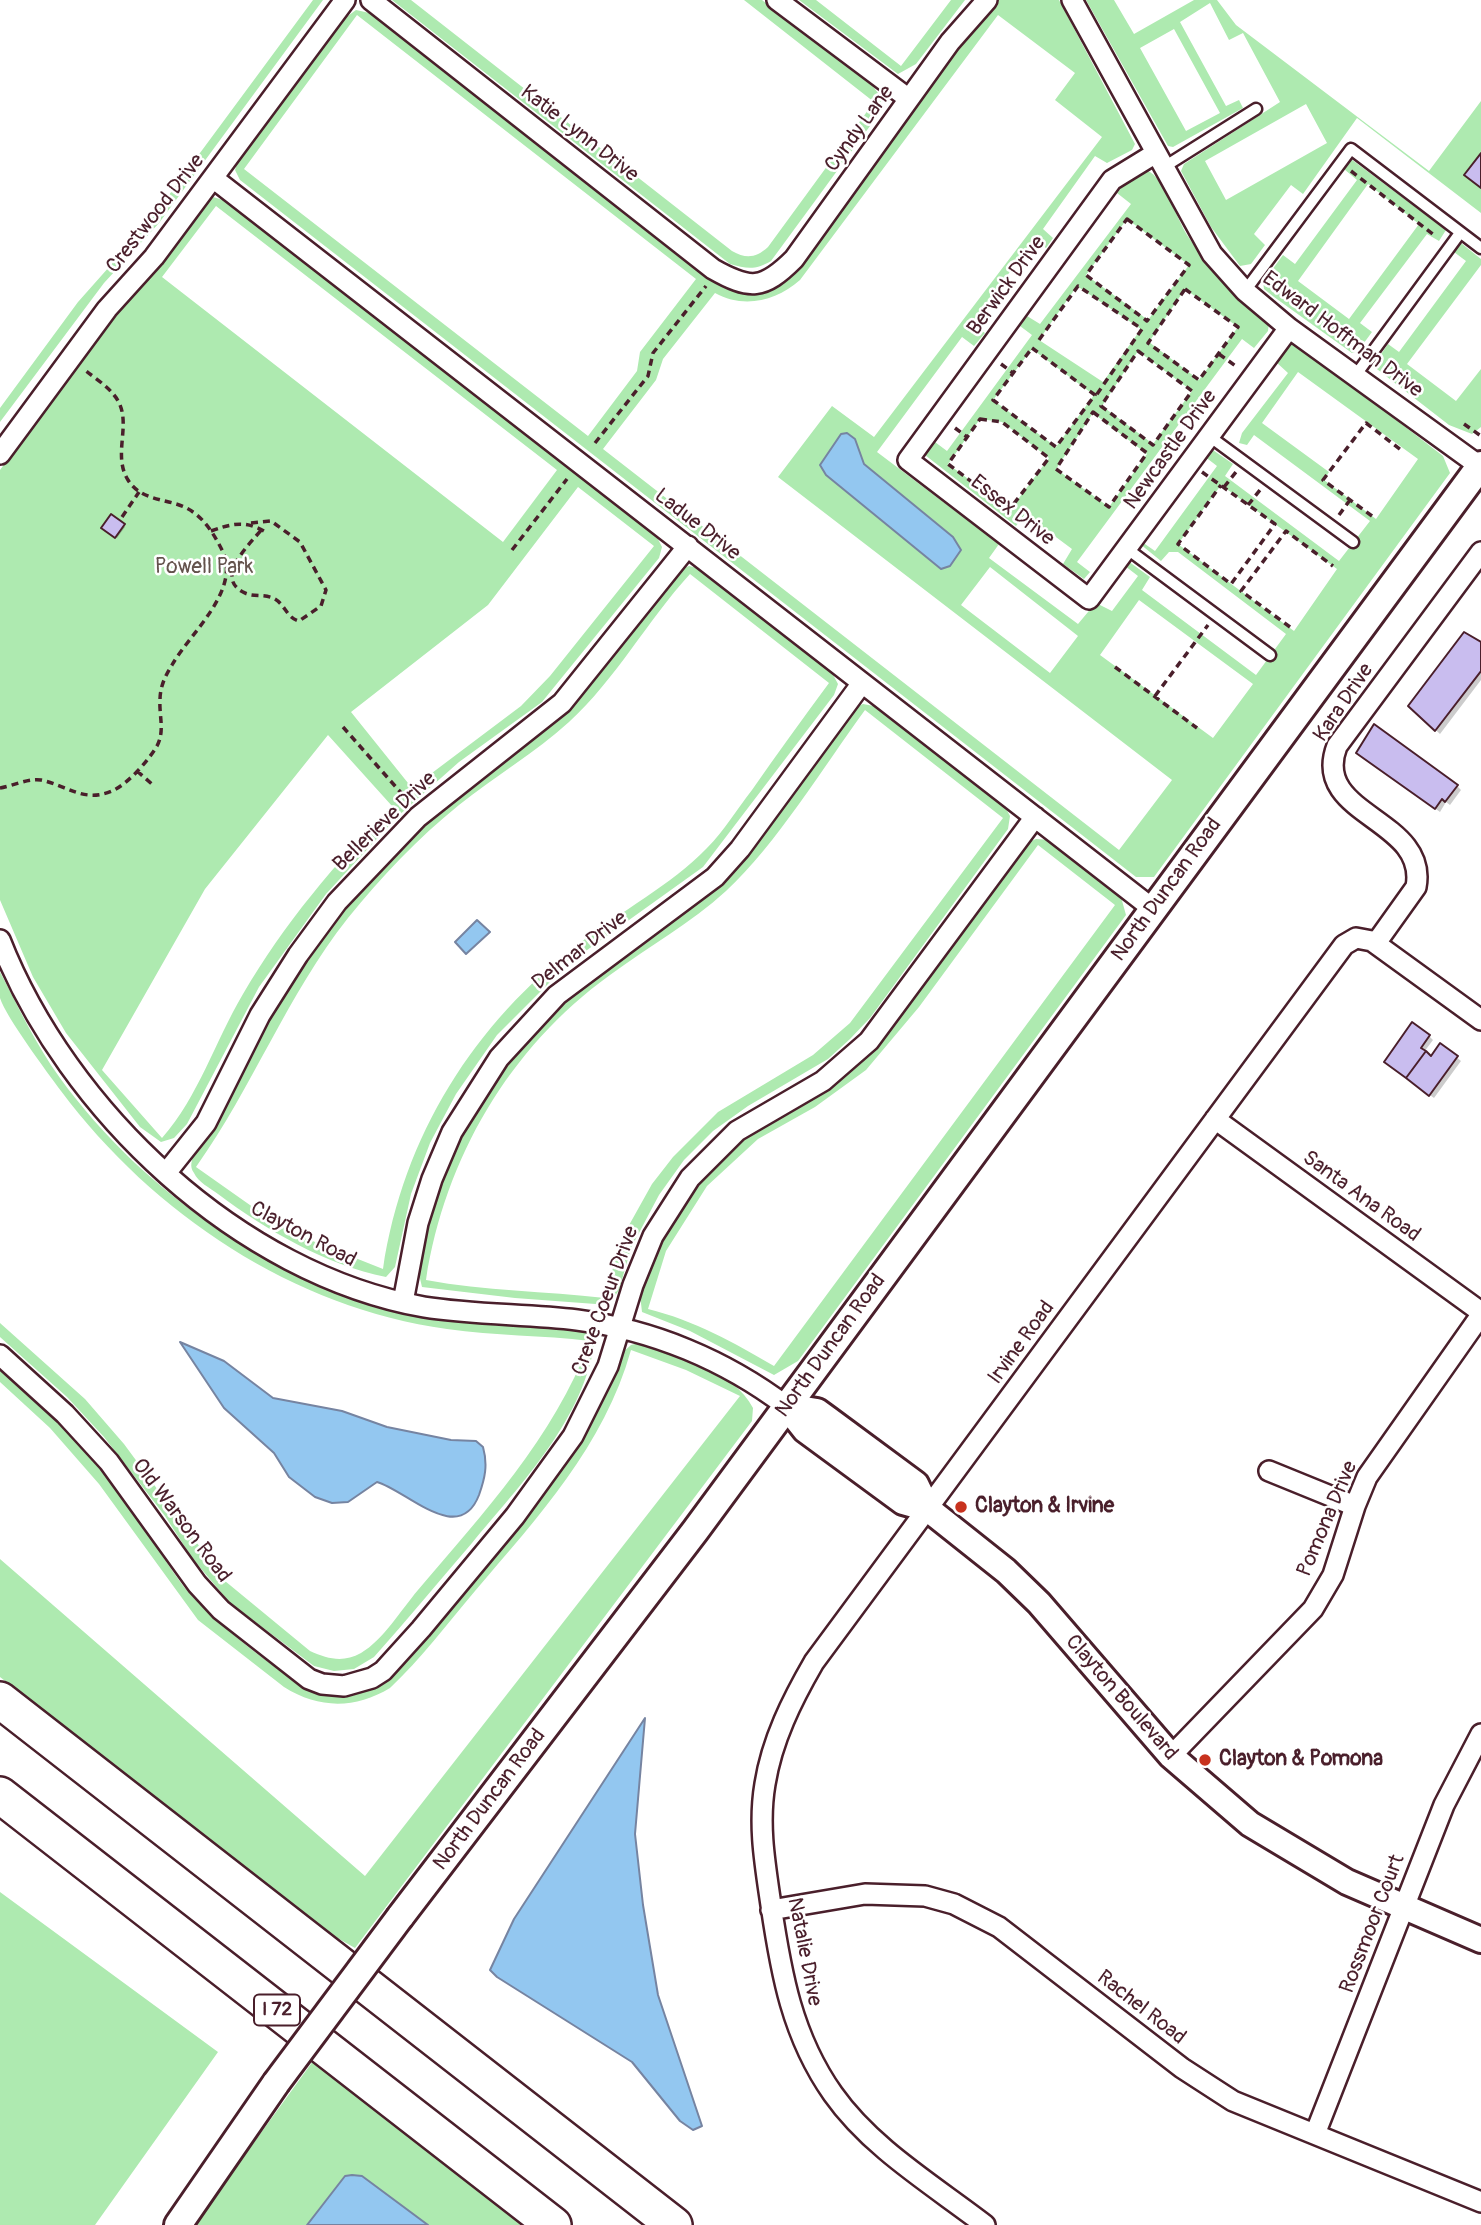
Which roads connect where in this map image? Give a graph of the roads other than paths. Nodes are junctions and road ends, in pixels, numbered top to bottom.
1 (345, 0) edge
2 (371, 0) edge
3 (777, 0) edge
4 (987, 0) edge
5 (1072, 0) edge
6 (909, 99) junction
7 (1256, 109) dead end
8 (1160, 160) junction
9 (213, 178) junction
10 (1460, 233) junction
11 (1481, 248) edge
12 (768, 281) joint
13 (1245, 291) junction
14 (1289, 328) junction
15 (1355, 376) junction
16 (1209, 436) junction
17 (0, 454) edge
18 (908, 460) joint
19 (1481, 466) edge
20 (1353, 542) dead end
21 (688, 546) junction
22 (1126, 548) junction
23 (1481, 552) edge
24 (1089, 599) joint
25 (1270, 655) dead end
26 (862, 683) junction
27 (1035, 817) junction
28 (1153, 909) junction
29 (0, 940) edge
30 (1376, 943) junction
31 (1481, 1020) edge
32 (1215, 1119) junction
33 (166, 1173) junction
34 (403, 1302) junction
35 (1481, 1314) edge
36 (619, 1328) junction
37 (0, 1355) edge
38 (786, 1406) junction
39 (1269, 1471) dead end
40 (1354, 1506) junction
41 (928, 1509) junction
42 (344, 1686) joint
43 (0, 1700) edge
44 (1481, 1734) edge
45 (1171, 1756) junction
46 (0, 1795) edge
47 (762, 1818) joint
48 (1405, 1909) junction
49 (771, 1910) junction
50 (1481, 1940) edge
51 (1315, 2134) junction
52 (1481, 2202) edge
53 (178, 2225) edge
54 (553, 2225) edge
55 (674, 2225) edge
56 (985, 2225) edge

1 - 9 street, Crestwood Drive
2 - 12 street, Katie Lynn Drive
3 - 6 street
4 - 6 street, Cyndy Lane
5 - 8 street, Edward Hoffman Drive
6 - 12 street, Cyndy Lane
7 - 8 lane
8 - 13 street, Edward Hoffman Drive
8 - 18 street, Berwick Drive
9 - 17 street, Crestwood Drive
9 - 21 street, Ladue Drive
10 - 11 lane
10 - 13 lane
10 - 15 lane
13 - 14 street, Edward Hoffman Drive
14 - 15 street, Edward Hoffman Drive
14 - 16 street, Newcastle Drive
15 - 19 street, Edward Hoffman Drive
16 - 20 lane
16 - 22 street, Newcastle Drive
18 - 24 street, Essex Drive
19 - 28 main road, North Duncan Road
21 - 26 street, Ladue Drive
21 - 33 street, Bellerieve Drive
22 - 24 street, Newcastle Drive
22 - 25 lane
23 - 30 street, Kara Drive
26 - 27 street, Ladue Drive
26 - 34 street, Delmar Drive
27 - 28 street, Ladue Drive
27 - 36 street, Creve Coeur Drive
28 - 38 main road, North Duncan Road
29 - 33 street, Clayton Road
30 - 31 street
30 - 32 street, Irvine Road
32 - 35 street, Santa Ana Road
32 - 41 street, Irvine Road
33 - 34 street, Clayton Road
34 - 36 street, Clayton Road
35 - 40 street, Pomona Drive
36 - 38 street, Clayton Road
36 - 42 street, Creve Coeur Drive
37 - 42 street, Old Warson Road
38 - 41 street, Clayton Boulevard
38 - 53 main road, North Duncan Road, bridge
39 - 40 street
40 - 45 street, Pomona Drive
41 - 45 street, Clayton Boulevard
41 - 47 street, Irvine Road
43 - 55 highway
44 - 48 street, Rossmoor Court
45 - 48 street, Clayton Boulevard
46 - 54 highway, I 72
47 - 49 street, Natalie Drive
48 - 50 street, Clayton Boulevard
48 - 51 street, Rossmoor Court
49 - 51 street, Rachel Road
49 - 56 street, Natalie Drive
51 - 52 street, Rachel Road

